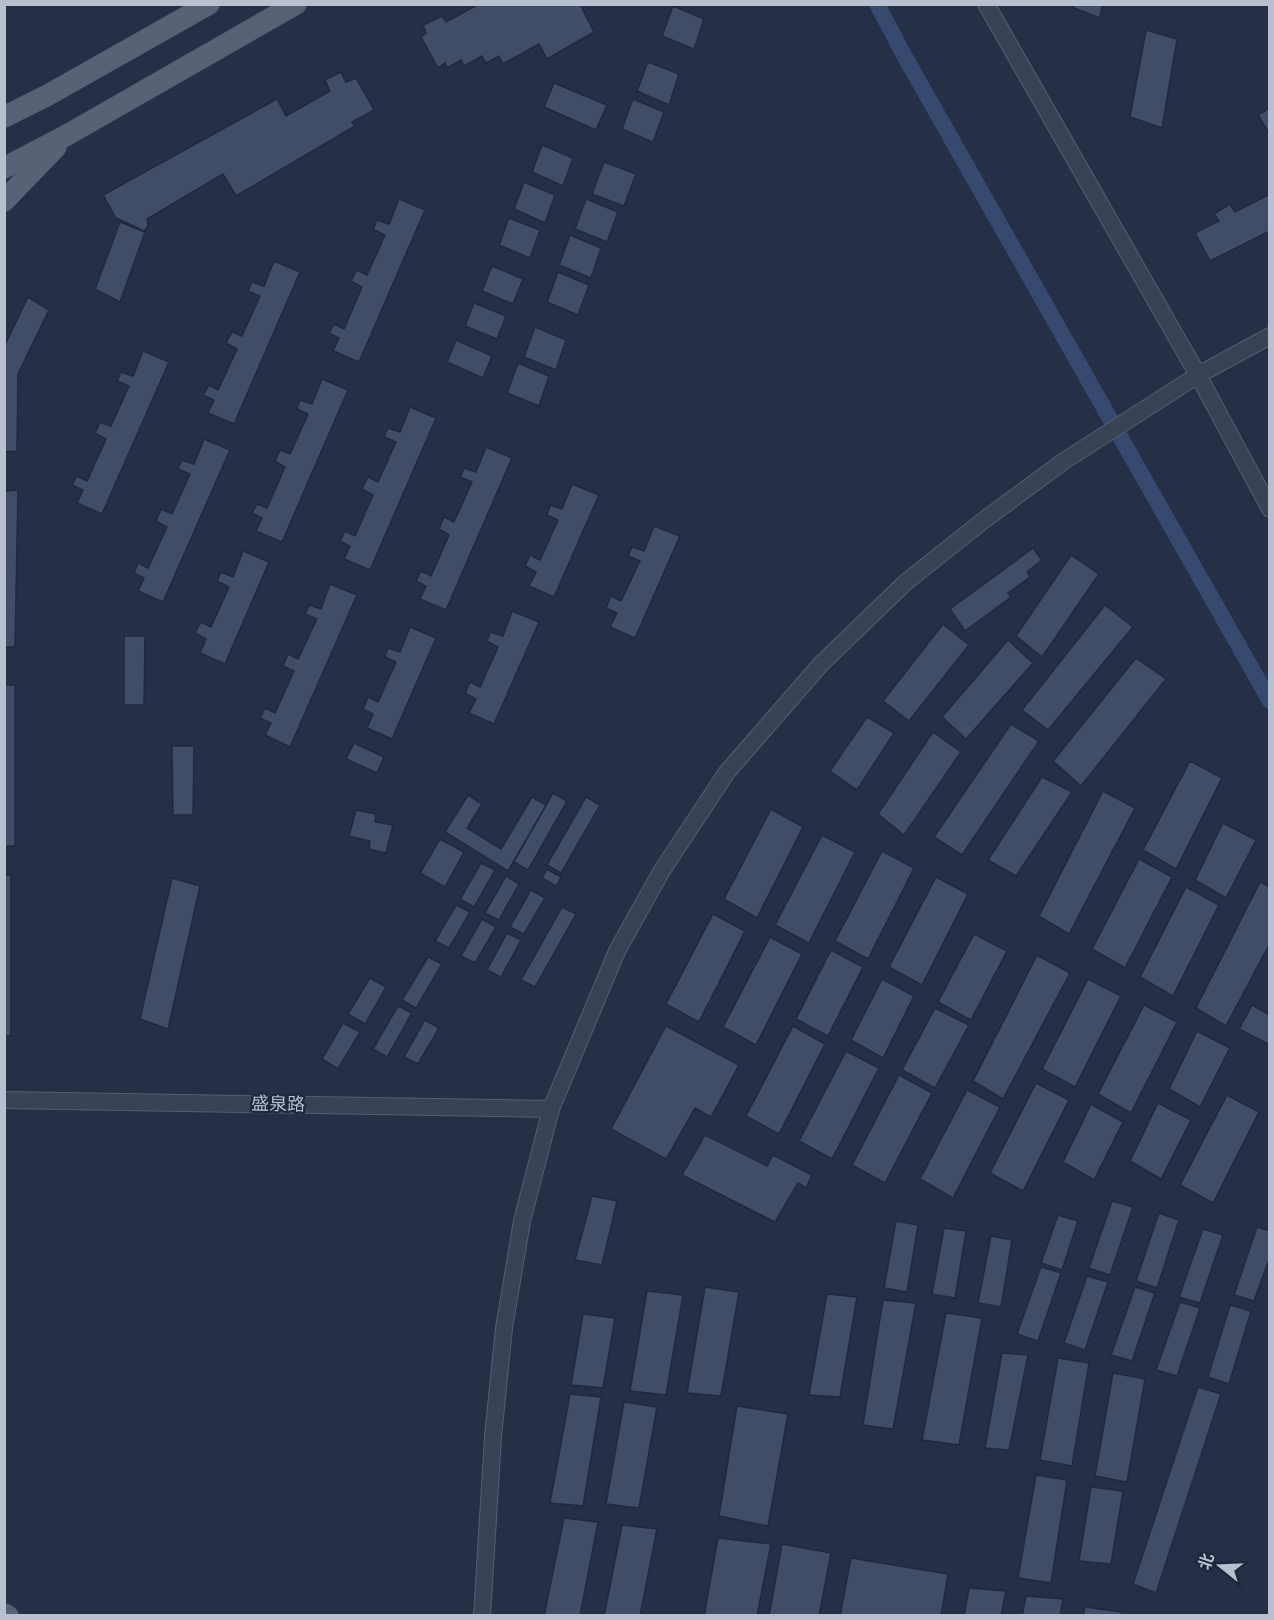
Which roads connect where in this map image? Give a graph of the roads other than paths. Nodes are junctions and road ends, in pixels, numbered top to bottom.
1 (209, 4) edge
2 (296, 4) edge
3 (986, 4) edge
4 (48, 95) junction
5 (4, 104) edge
6 (4, 117) edge
7 (67, 135) junction
8 (4, 168) edge
9 (4, 201) edge
10 (1269, 336) edge
11 (1198, 375) junction
12 (1269, 508) edge
13 (4, 1100) edge
14 (551, 1108) junction
15 (482, 1616) edge

1 - 4 main road
2 - 7 main road
3 - 11 street
4 - 5 main road
4 - 6 main road
7 - 8 main road
7 - 9 main road
10 - 11 street
11 - 12 street
11 - 14 street
13 - 14 street, 盛泉路
14 - 15 street

